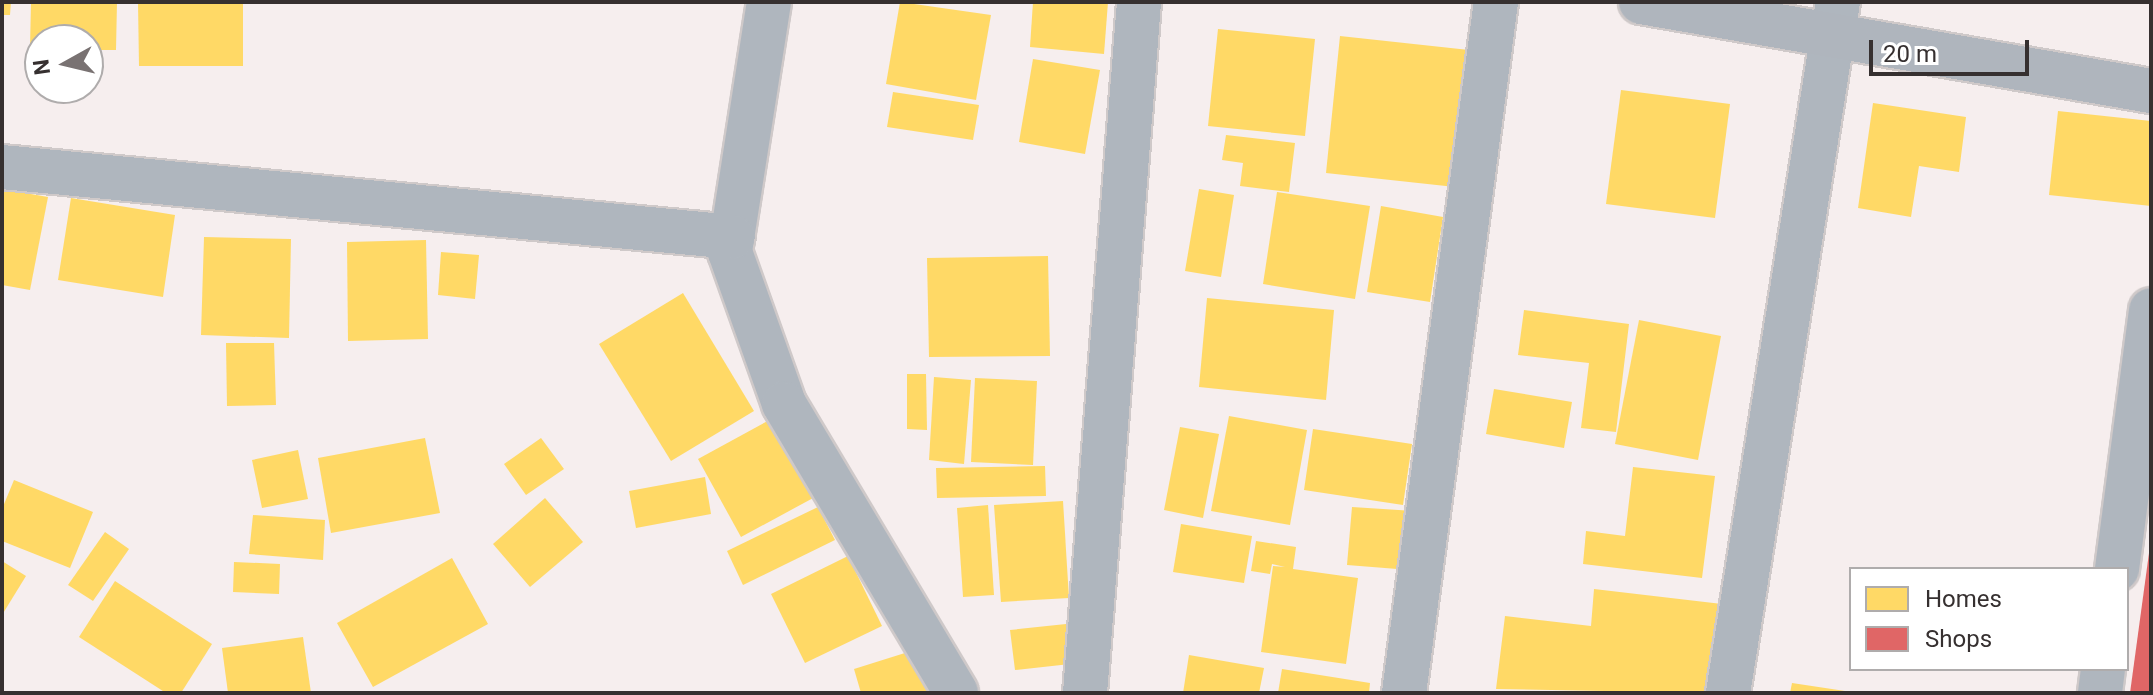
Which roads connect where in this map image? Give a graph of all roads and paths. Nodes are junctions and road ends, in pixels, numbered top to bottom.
1 (769, 2) edge
2 (1139, 2) edge
3 (1496, 2) edge
4 (1641, 2) edge
5 (1835, 19) edge
6 (2151, 91) edge
7 (2, 167) edge
8 (733, 237) junction
9 (2151, 310) edge
10 (2117, 567) edge
11 (2103, 671) edge
12 (956, 693) edge
13 (1085, 693) edge
14 (1404, 693) edge
15 (1728, 693) edge
16 (2100, 693) edge

1 - 8 street
2 - 13 street
3 - 14 street
4 - 5 main road
5 - 6 main road
5 - 15 street
7 - 8 street
8 - 12 street
9 - 10 street
11 - 16 street

